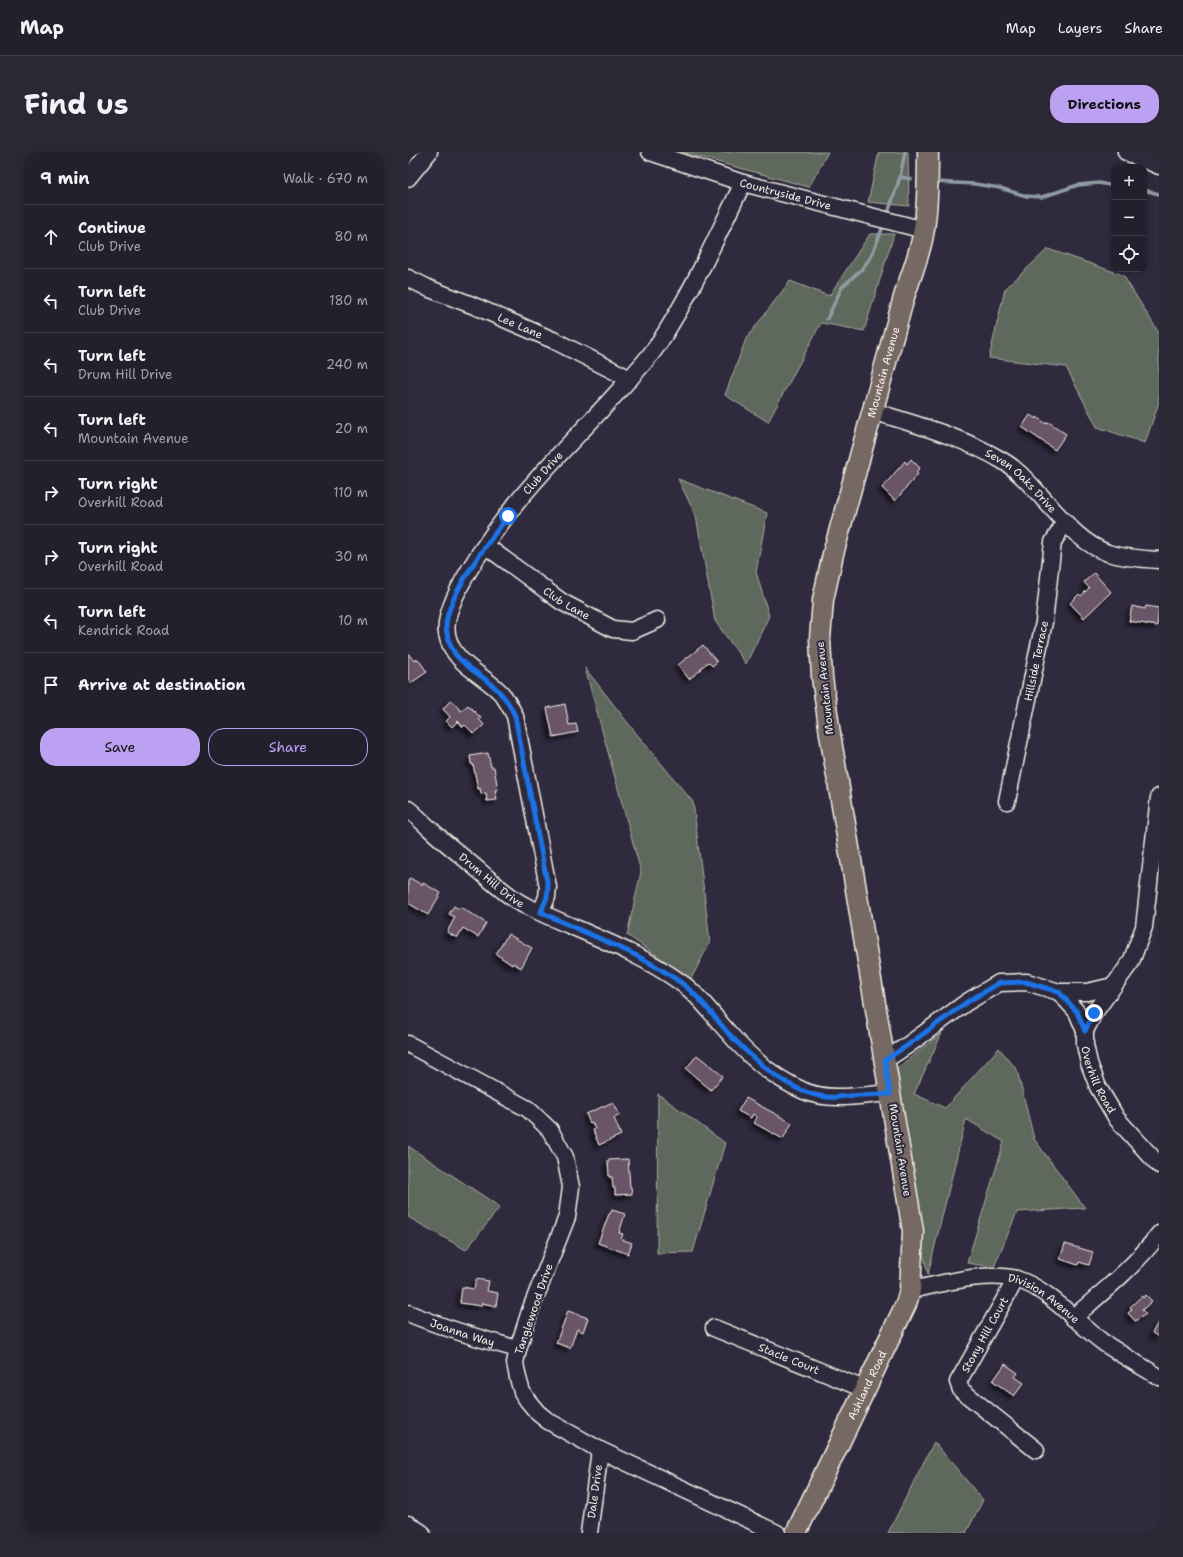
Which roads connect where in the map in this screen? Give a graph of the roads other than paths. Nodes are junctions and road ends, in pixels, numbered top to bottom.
1 (428, 152) edge
2 (650, 152) edge
3 (928, 152) edge
4 (1126, 152) edge
5 (1159, 166) edge
6 (408, 178) edge
7 (742, 183) junction
8 (924, 230) junction
9 (408, 278) edge
10 (630, 379) junction
11 (872, 411) junction
12 (1065, 522) junction
13 (486, 546) junction
14 (1159, 560) edge
15 (657, 620) dead end
16 (1159, 797) edge
17 (1007, 801) dead end
18 (408, 809) edge
19 (541, 912) junction
20 (1113, 986) junction
21 (1059, 992) junction
22 (1085, 1031) junction
23 (408, 1044) edge
24 (885, 1060) junction
25 (890, 1094) junction
26 (1159, 1165) edge
27 (913, 1231) joint
28 (1159, 1234) edge
29 (1016, 1279) junction
30 (910, 1290) junction
31 (408, 1313) edge
32 (1072, 1318) junction
33 (714, 1328) dead end
34 (518, 1349) junction
35 (1159, 1377) edge
36 (864, 1390) junction
37 (600, 1450) junction
38 (1036, 1450) dead end
39 (408, 1524) edge
40 (422, 1533) edge
41 (589, 1533) edge
42 (777, 1533) edge
43 (796, 1533) edge

1 - 6 street
2 - 7 street, Countryside Drive
3 - 8 main road, Mountain Avenue
4 - 5 street
7 - 8 street, Countryside Drive
7 - 10 street, Club Drive
8 - 11 main road, Mountain Avenue
9 - 10 street, Lee Lane
10 - 13 street, Club Drive
11 - 12 street, Seven Oaks Drive
11 - 24 main road, Mountain Avenue
12 - 14 street, Seven Oaks Drive
12 - 17 street, Hillside Terrace
13 - 15 street, Club Lane
13 - 19 street, Club Drive
16 - 20 street
18 - 19 street, Drum Hill Drive
19 - 25 street, Drum Hill Drive
20 - 21 street
20 - 22 street
21 - 22 street, Overhill Road
21 - 24 street
22 - 26 street, Overhill Road
23 - 34 street, Tanglewood Drive
24 - 25 main road, Mountain Avenue
25 - 27 main road, Mountain Avenue
27 - 30 main road, Ashland Road
28 - 32 street
29 - 30 street, Division Avenue
29 - 32 street, Division Avenue
29 - 38 street, Stony Hill Court
30 - 36 main road, Ashland Road
31 - 34 street, Joanna Way
32 - 35 street, Division Avenue
33 - 36 street, Stacie Court
34 - 37 street, Tanglewood Drive
36 - 43 main road, Ashland Road
37 - 41 street, Dale Drive
37 - 42 street, Tanglewood Drive
39 - 40 street

